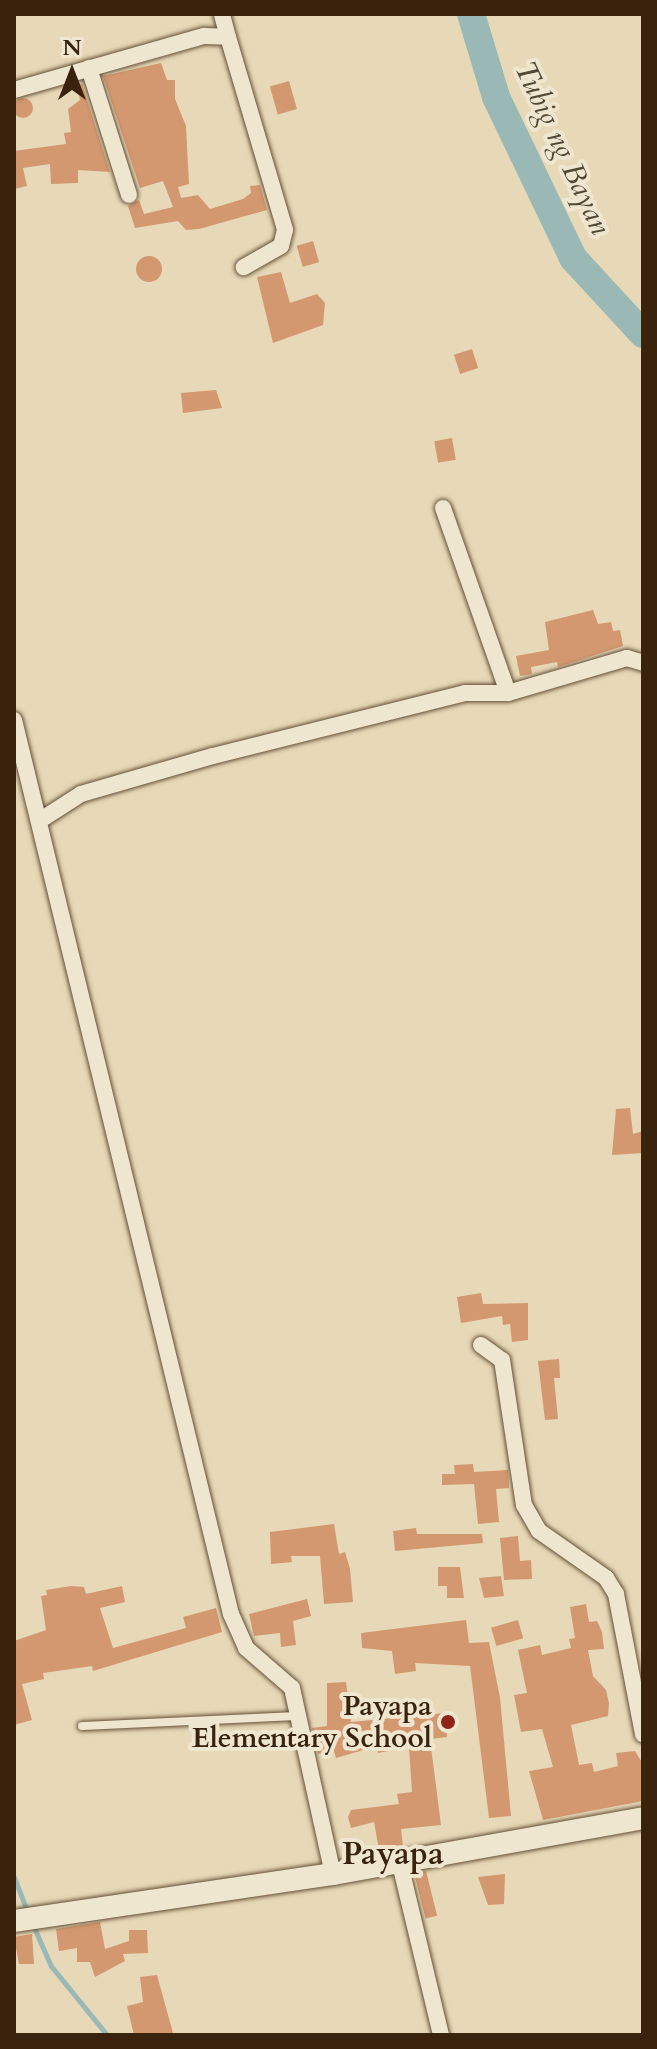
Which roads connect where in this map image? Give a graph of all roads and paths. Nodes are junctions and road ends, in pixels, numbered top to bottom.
1 (222, 14) edge
2 (228, 37) junction
3 (89, 68) junction
4 (14, 90) edge
5 (129, 195) dead end
6 (244, 267) dead end
7 (443, 508) dead end
8 (643, 663) edge
9 (508, 693) junction
10 (14, 720) edge
11 (39, 821) junction
12 (481, 1345) dead end
13 (298, 1716) junction
14 (82, 1726) dead end
15 (643, 1734) edge
16 (643, 1818) edge
17 (399, 1860) junction
18 (333, 1874) junction
19 (26, 1919) edge
20 (441, 2035) edge

1 - 2 street
2 - 3 street
2 - 6 street
3 - 4 street
3 - 5 street
7 - 9 street
8 - 9 street
9 - 11 street
10 - 11 street
11 - 13 street
12 - 15 street
13 - 14 lane
13 - 18 street
16 - 17 main road
17 - 18 main road
17 - 20 street
18 - 19 main road

